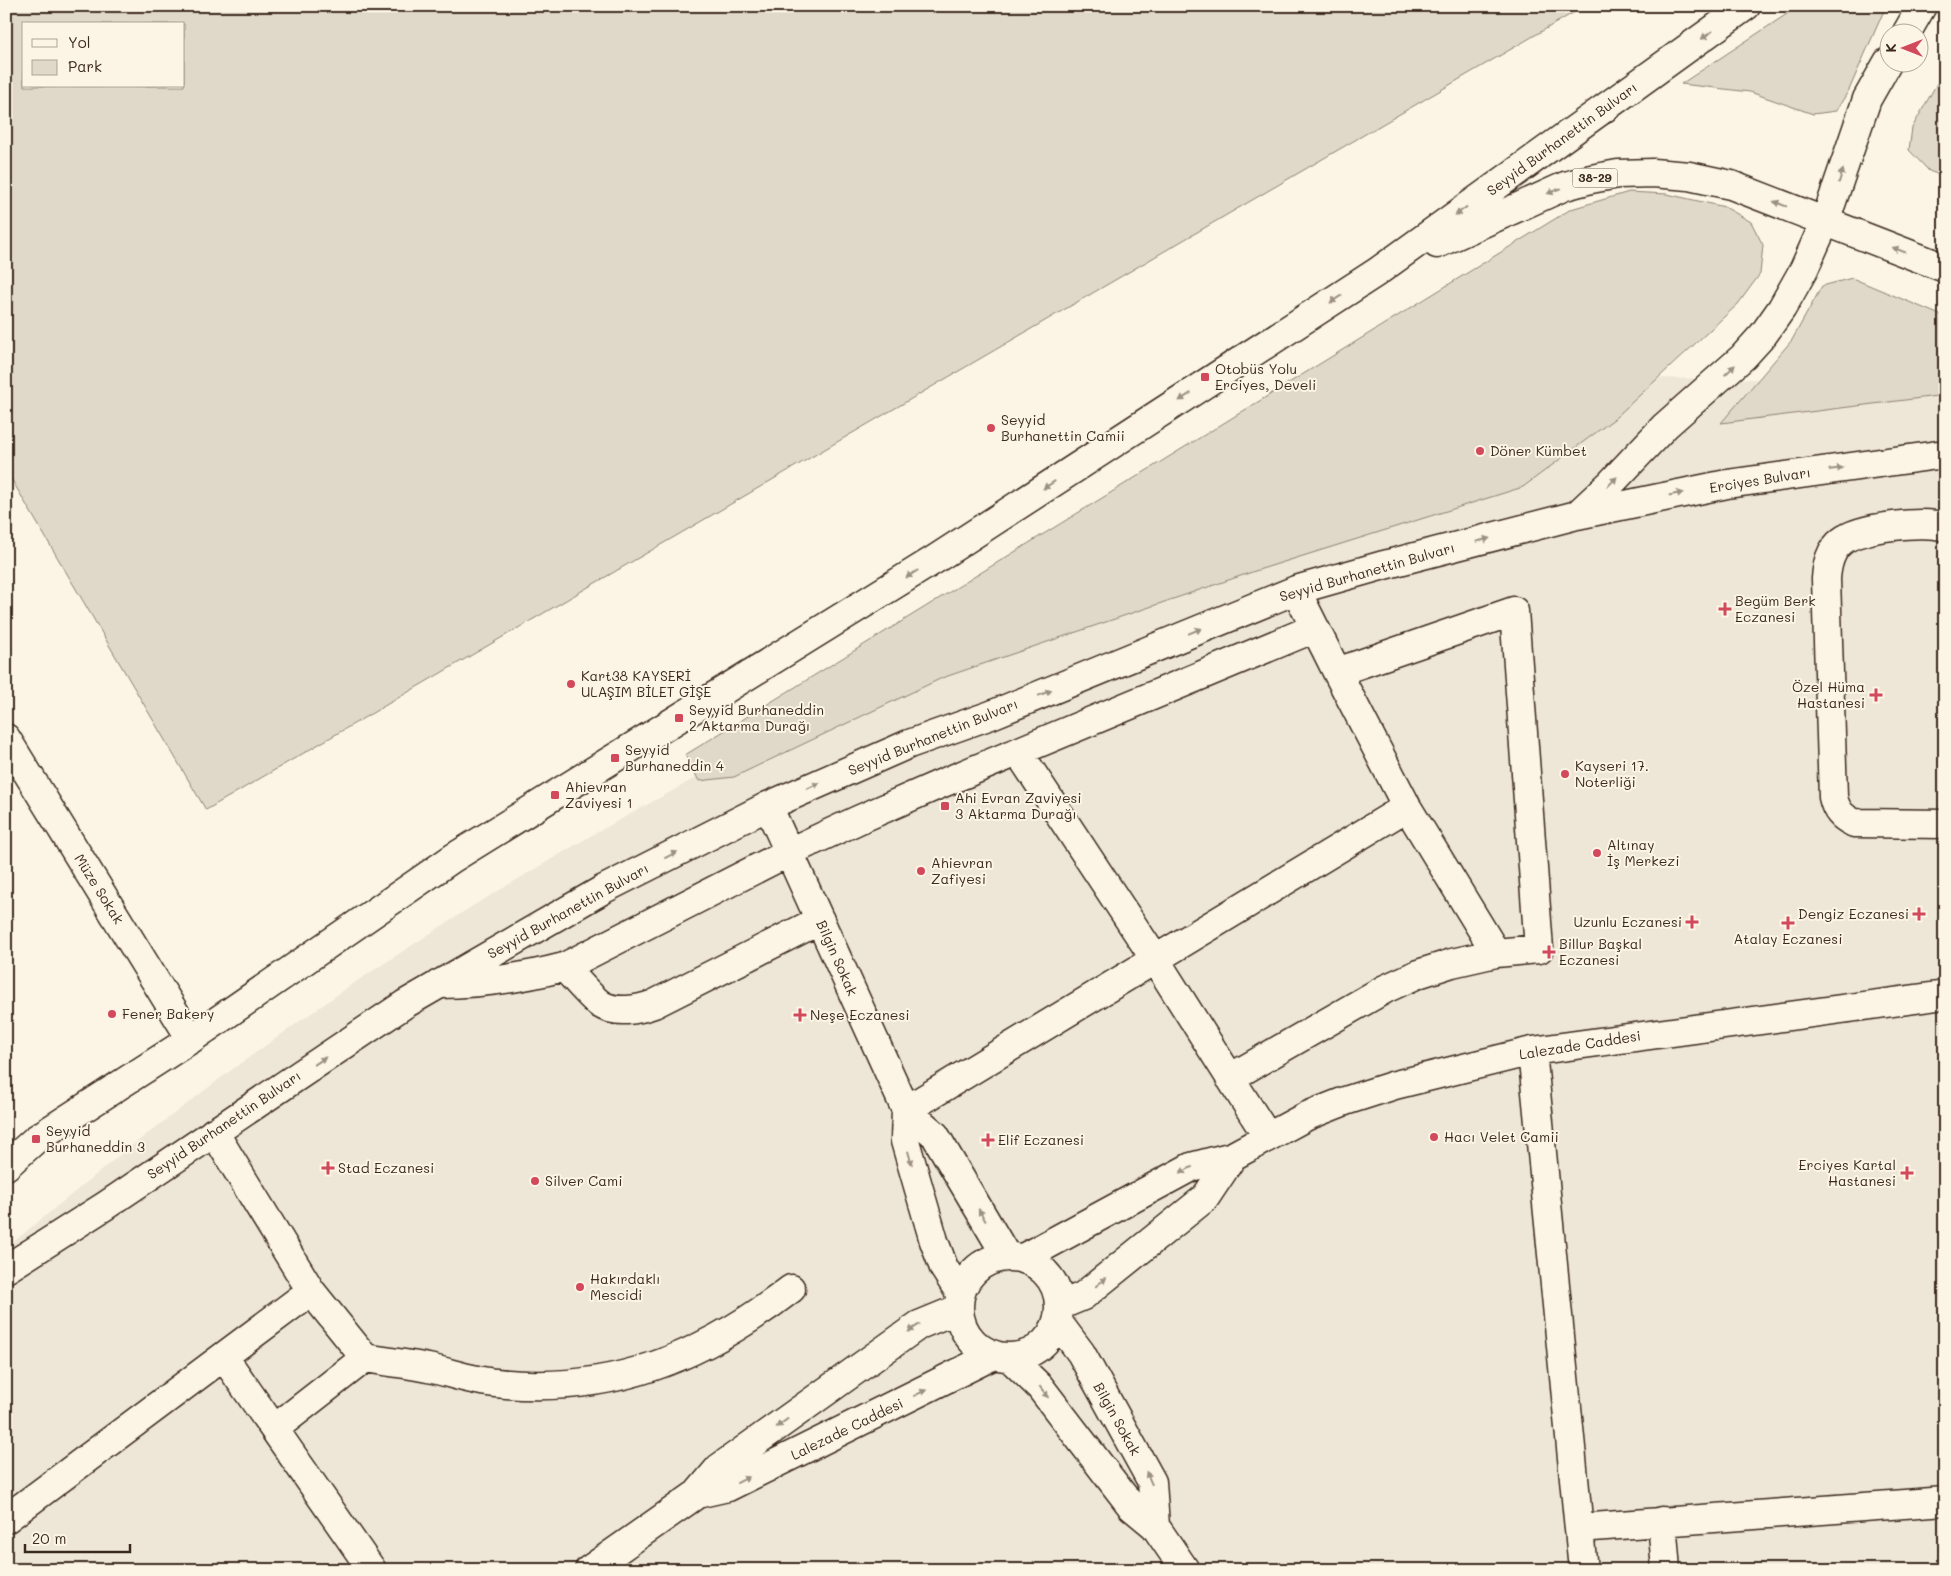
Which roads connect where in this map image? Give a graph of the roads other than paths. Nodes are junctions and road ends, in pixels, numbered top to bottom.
1 (1746, 6) edge
2 (1922, 6) edge
3 (1912, 22) edge
4 (1882, 72) edge
5 (1825, 222) junction
6 (1945, 268) edge
7 (1377, 272) junction
8 (1945, 454) edge
9 (1576, 515) junction
10 (1945, 527) edge
11 (1296, 590) junction
12 (1315, 628) junction
13 (1336, 672) junction
14 (6, 738) edge
15 (1019, 753) junction
16 (768, 806) junction
17 (1408, 807) junction
18 (1945, 824) edge
19 (789, 852) junction
20 (820, 920) junction
21 (1496, 953) junction
22 (1155, 959) junction
23 (564, 967) junction
24 (439, 984) junction
25 (1945, 995) edge
26 (191, 1039) junction
27 (1532, 1051) junction
28 (1230, 1078) junction
29 (906, 1110) junction
30 (214, 1132) junction
31 (1267, 1136) junction
32 (36, 1139) junction
33 (1232, 1156) junction
34 (6, 1161) edge
35 (6, 1166) edge
36 (105, 1206) junction
37 (1015, 1258) junction
38 (6, 1269) edge
39 (6, 1287) edge
40 (791, 1290) dead end
41 (311, 1291) junction
42 (959, 1301) junction
43 (1058, 1314) junction
44 (224, 1357) junction
45 (1002, 1357) junction
46 (366, 1358) junction
47 (274, 1429) junction
48 (697, 1494) junction
49 (1945, 1501) edge
50 (6, 1519) edge
51 (1662, 1521) junction
52 (1155, 1526) junction
53 (1580, 1528) junction
54 (372, 1570) edge
55 (589, 1570) edge
56 (1185, 1570) edge
57 (1583, 1570) edge
58 (1666, 1570) edge

1 -> 7 street, Seyyid Burhanettin Bulvarı
2 - 3 street
5 -> 4 street, Seyyid Burhanettin Bulvarı
6 -> 5 street, 38-29
5 -> 7 street, Seyyid Burhanettin Bulvarı / 38-29
9 -> 5 street, Seyyid Burhanettin Bulvarı
7 -> 26 street, Seyyid Burhanettin Bulvarı
9 -> 8 street, Erciyes Bulvarı
11 -> 9 street, Seyyid Burhanettin Bulvarı
10 - 18 street
11 - 12 street
16 -> 11 street, Seyyid Burhanettin Bulvarı
12 - 13 street
12 - 15 street
13 - 17 street
13 - 21 street
14 - 26 street, Müze Sokak
15 - 19 street
15 - 22 street
16 - 19 street, Bilgin Sokak
24 -> 16 street, Seyyid Burhanettin Bulvarı
17 - 21 street
17 - 22 street
19 - 20 street, Bilgin Sokak
19 - 23 street
20 - 23 street
20 - 29 street, Bilgin Sokak
21 - 28 street
22 - 28 street
22 - 29 street
23 - 24 street
30 -> 24 street, Seyyid Burhanettin Bulvarı
25 - 27 street, Lalezade Caddesi
26 - 32 street, Seyyid Burhanettin Bulvarı
27 - 31 street, Lalezade Caddesi
27 - 53 street
28 - 31 street
37 -> 29 street, Bilgin Sokak
29 -> 42 street, Bilgin Sokak
30 - 36 street, Seyyid Burhanettin Bulvarı
30 - 41 street
31 - 33 street, Lalezade Caddesi
32 - 34 street
32 - 35 street, Seyyid Burhanettin Bulvarı
33 -> 37 street, Lalezade Caddesi
43 -> 33 street, Lalezade Caddesi
36 - 38 street, Seyyid Burhanettin Bulvarı
36 - 39 street
37 - 42 street
37 - 43 street
40 - 46 street
41 - 44 street
41 - 46 street
42 - 45 street
42 -> 48 street, Lalezade Caddesi
43 - 45 street
52 -> 43 street, Bilgin Sokak
44 - 47 street
44 - 50 street
48 -> 45 street, Lalezade Caddesi
45 -> 52 street
46 - 47 street
47 - 54 street
48 - 55 street, Lalezade Caddesi
49 - 51 street
51 - 53 street
51 - 58 street
52 - 56 street
53 - 57 street

